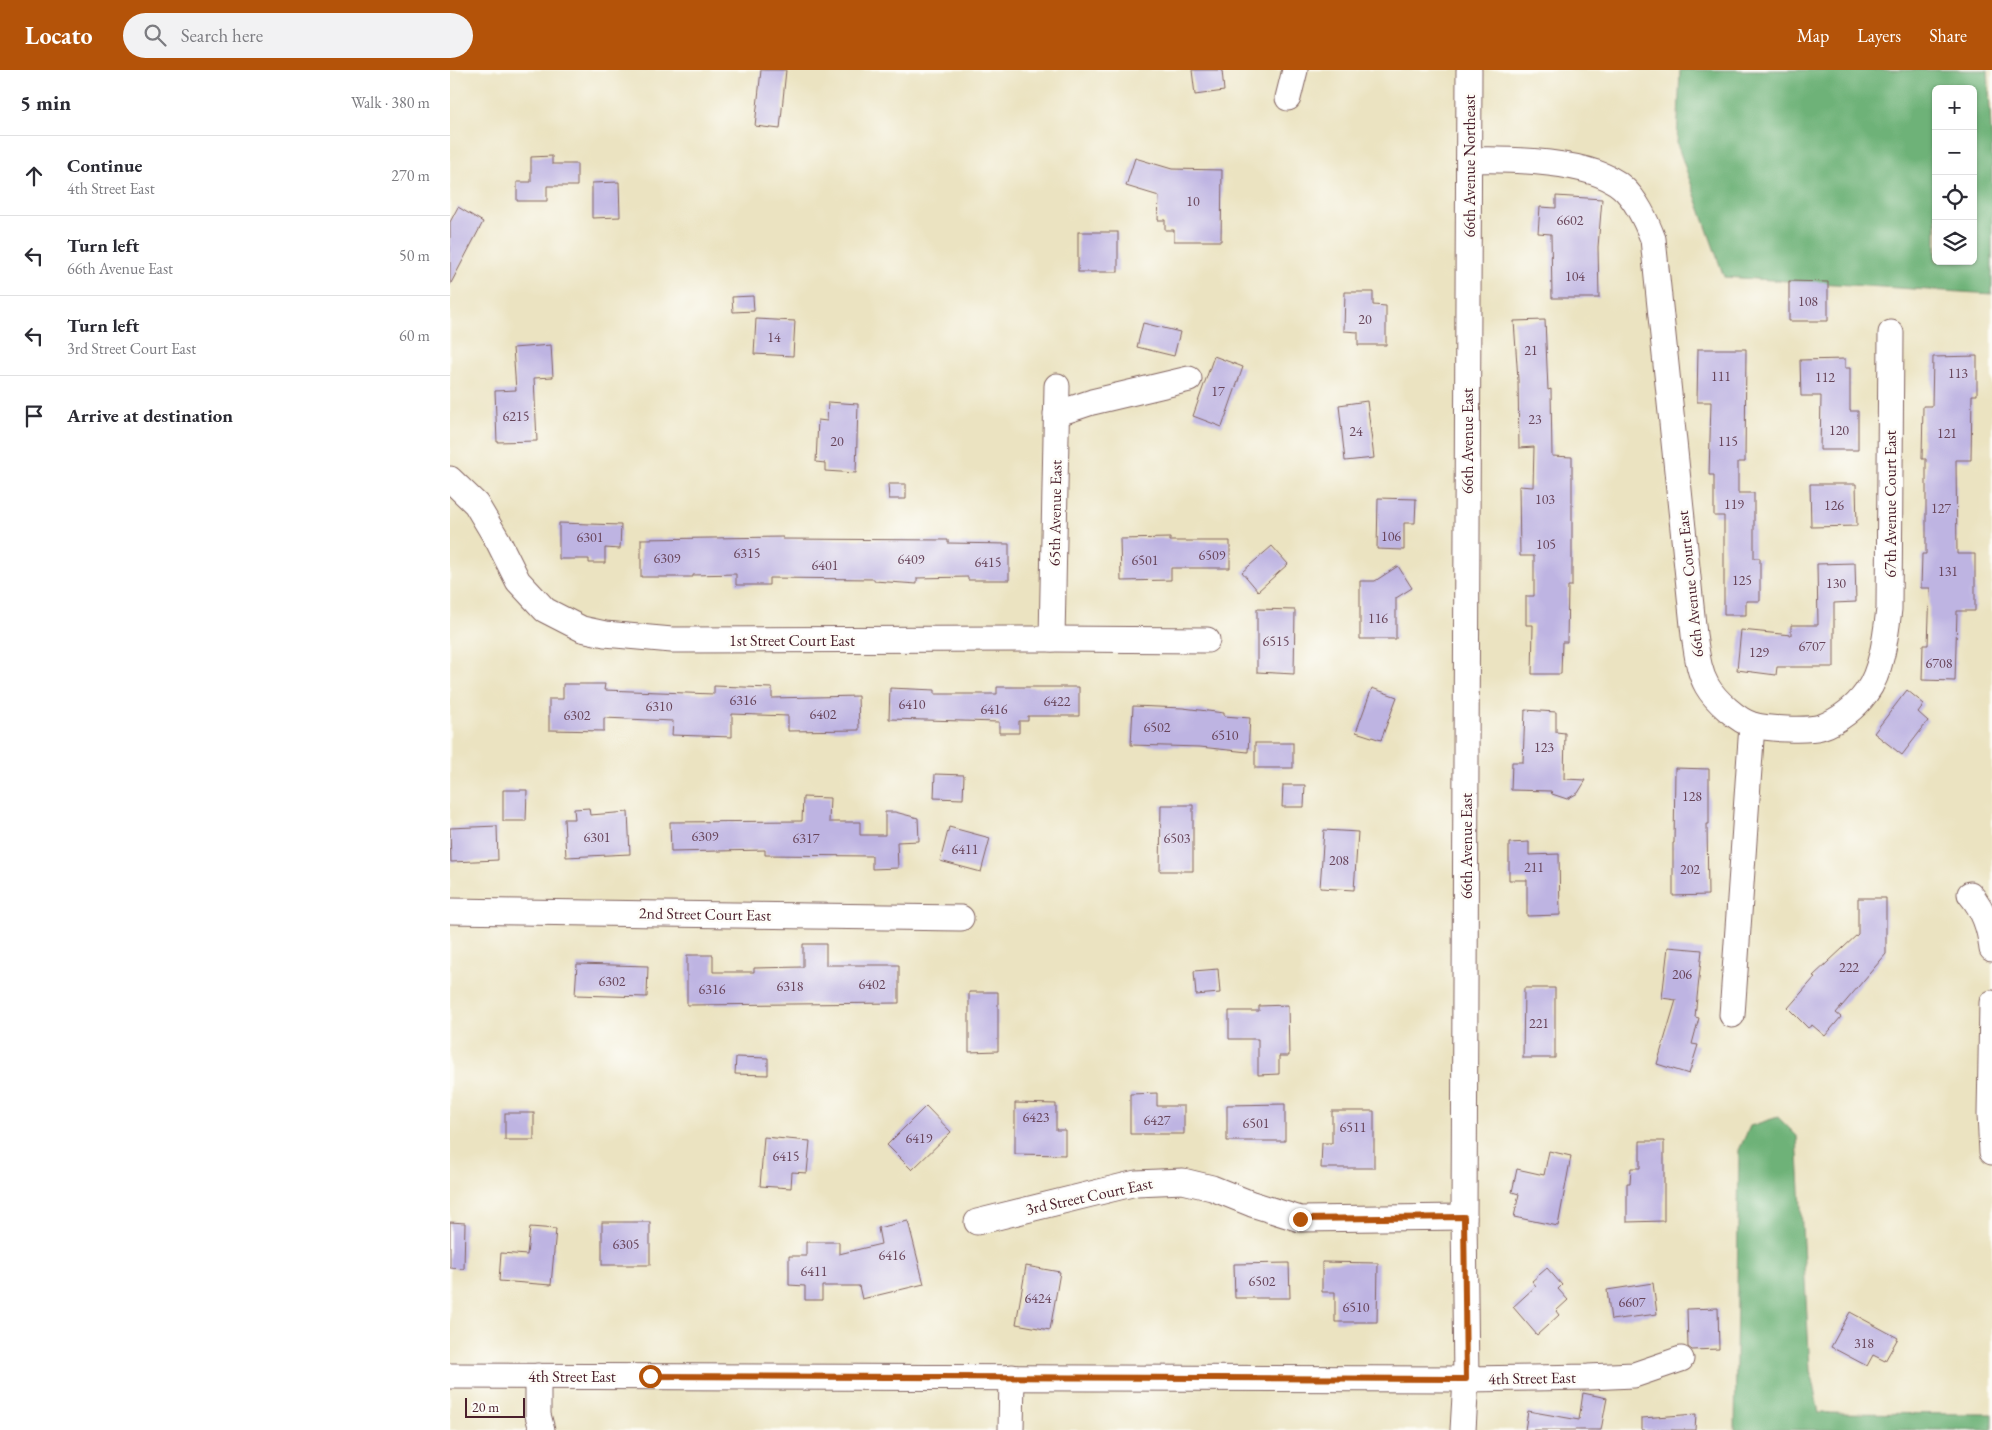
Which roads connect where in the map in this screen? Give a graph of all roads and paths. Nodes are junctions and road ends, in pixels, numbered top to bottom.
1 (1295, 70) edge
2 (1469, 70) edge
3 (1288, 98) dead end
4 (1469, 160) junction
5 (1468, 261) joint
6 (1891, 332) dead end
7 (1189, 379) dead end
8 (1057, 386) dead end
9 (1056, 414) junction
10 (450, 480) edge
11 (1052, 639) junction
12 (1207, 640) dead end
13 (1752, 725) junction
14 (1970, 894) dead end
15 (450, 911) edge
16 (961, 918) dead end
17 (1992, 949) edge
18 (1992, 1003) edge
19 (1732, 1015) dead end
20 (1992, 1152) edge
21 (1464, 1217) junction
22 (978, 1222) dead end
23 (1681, 1359) dead end
24 (450, 1376) edge
25 (538, 1376) junction
26 (1012, 1377) junction
27 (1466, 1379) junction
28 (542, 1430) edge
29 (1011, 1430) edge
30 (1463, 1430) edge

1 - 3 street
2 - 4 street, 66th Avenue Northeast
4 - 5 street, 66th Avenue Northeast
4 - 13 street, 66th Avenue Court East
5 - 21 street, 66th Avenue East
6 - 13 street, 67th Avenue Court East
7 - 9 street
8 - 9 street, 65th Avenue East
9 - 11 street, 65th Avenue East
10 - 11 street, 1st Street Court East
11 - 12 street, 1st Street Court East
13 - 19 street
14 - 17 street
15 - 16 street, 2nd Street Court East
18 - 20 street
21 - 22 street, 3rd Street Court East
21 - 27 street, 66th Avenue East
23 - 27 street, 4th Street East
24 - 25 street, 4th Street East
25 - 26 street, 4th Street East
25 - 28 street
26 - 27 street, 4th Street East
26 - 29 street
27 - 30 street, 66th Avenue East

